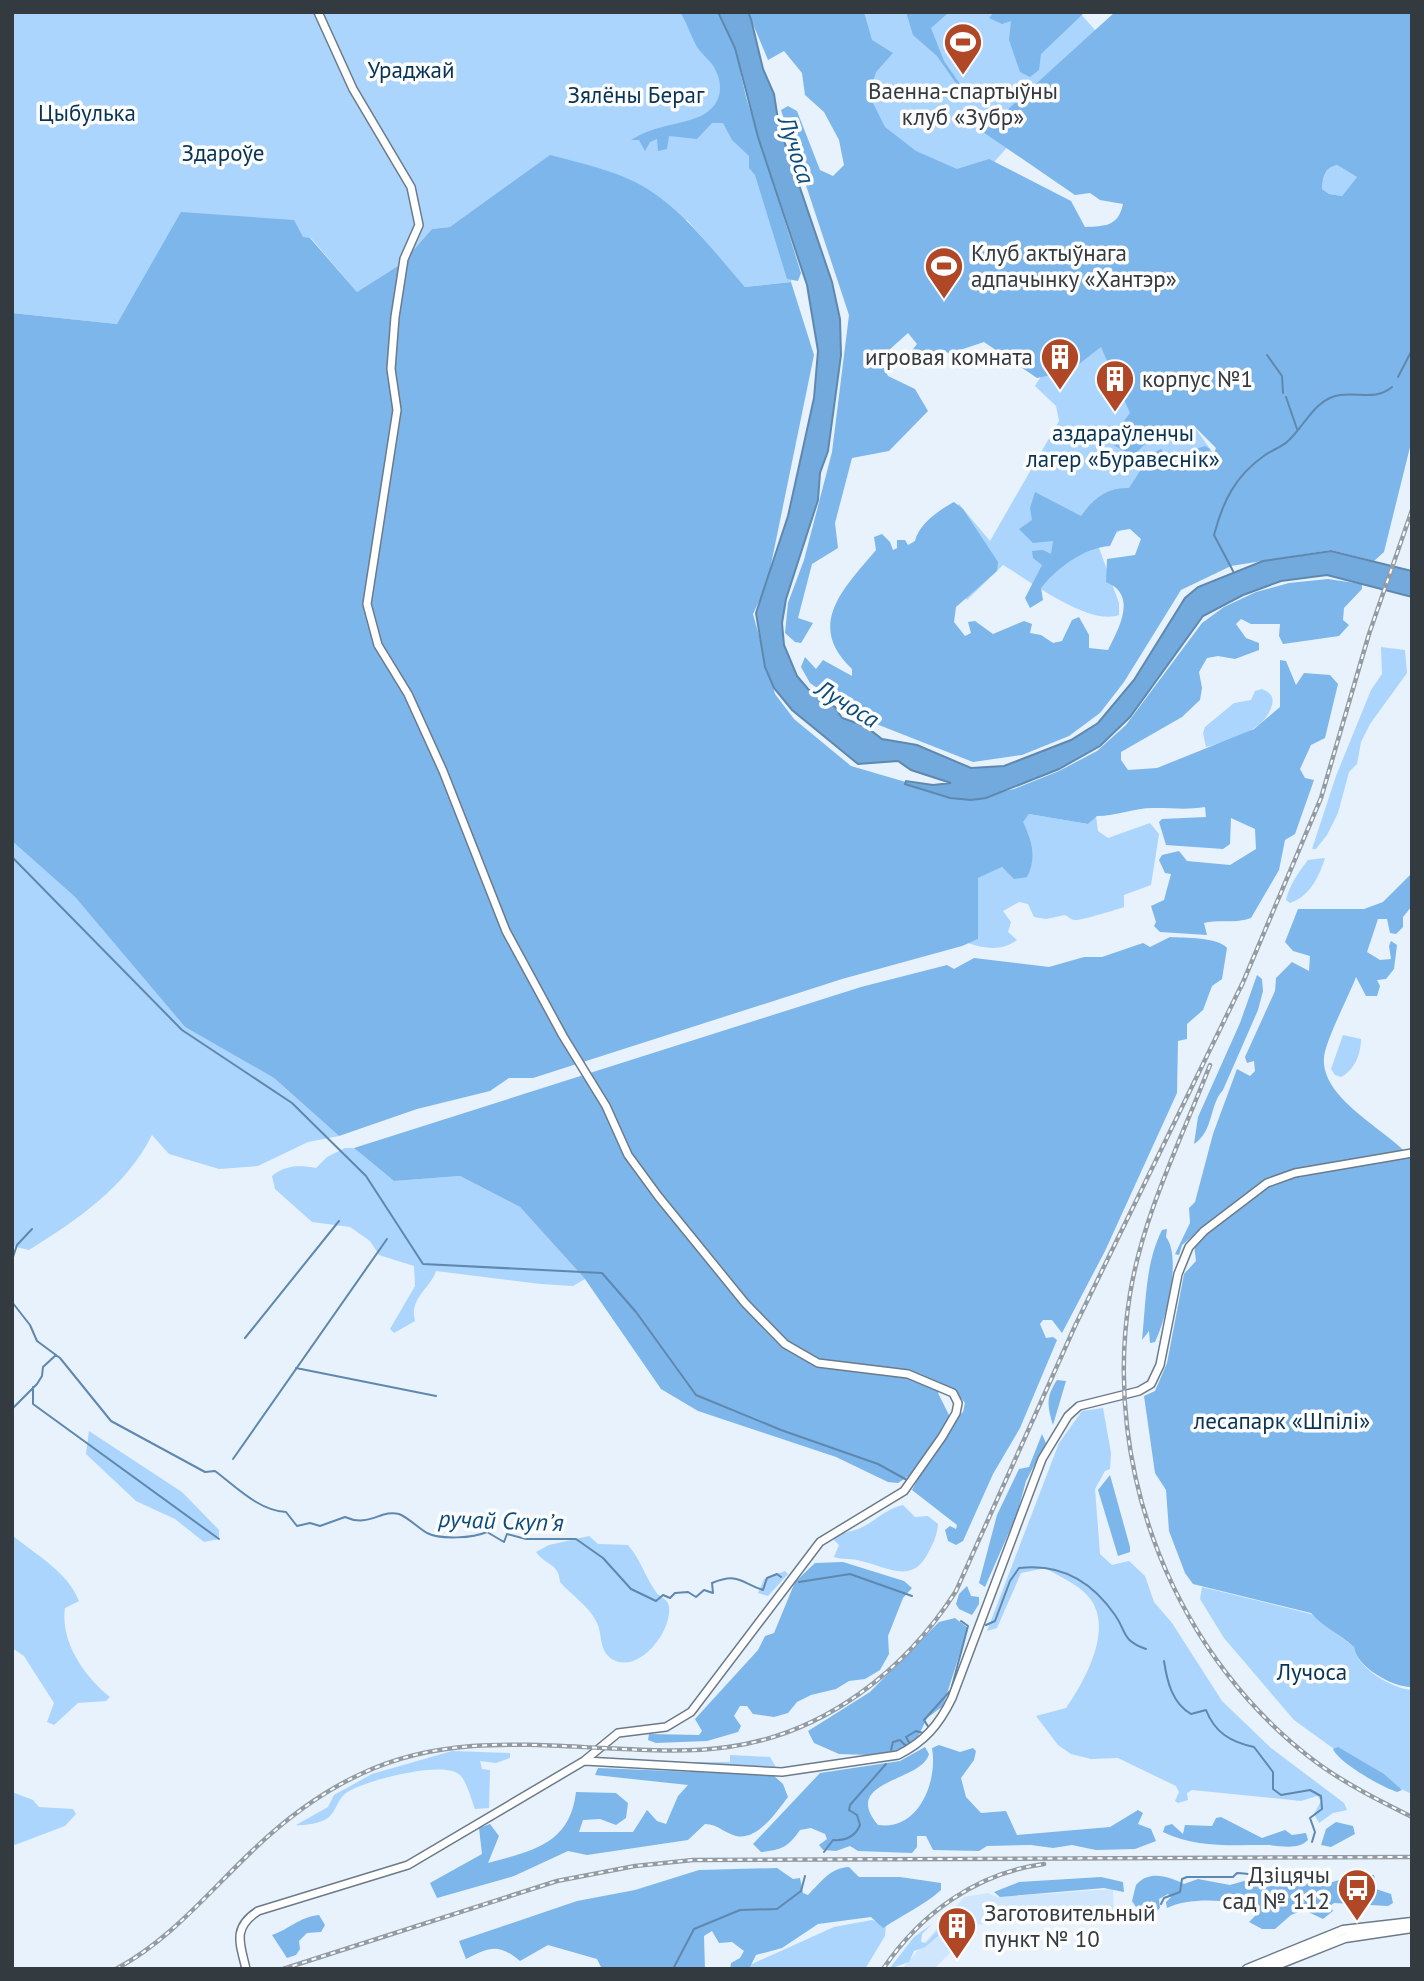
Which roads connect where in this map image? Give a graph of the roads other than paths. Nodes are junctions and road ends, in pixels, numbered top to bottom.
1 (318, 12) edge
2 (1412, 1153) edge
3 (584, 1761) junction
4 (1412, 1922) edge
5 (1412, 1928) edge
6 (246, 1969) edge
7 (1247, 1969) edge
8 (1267, 1969) edge

1 - 3 street
2 - 3 street
3 - 6 street
4 - 7 main road
5 - 8 main road

